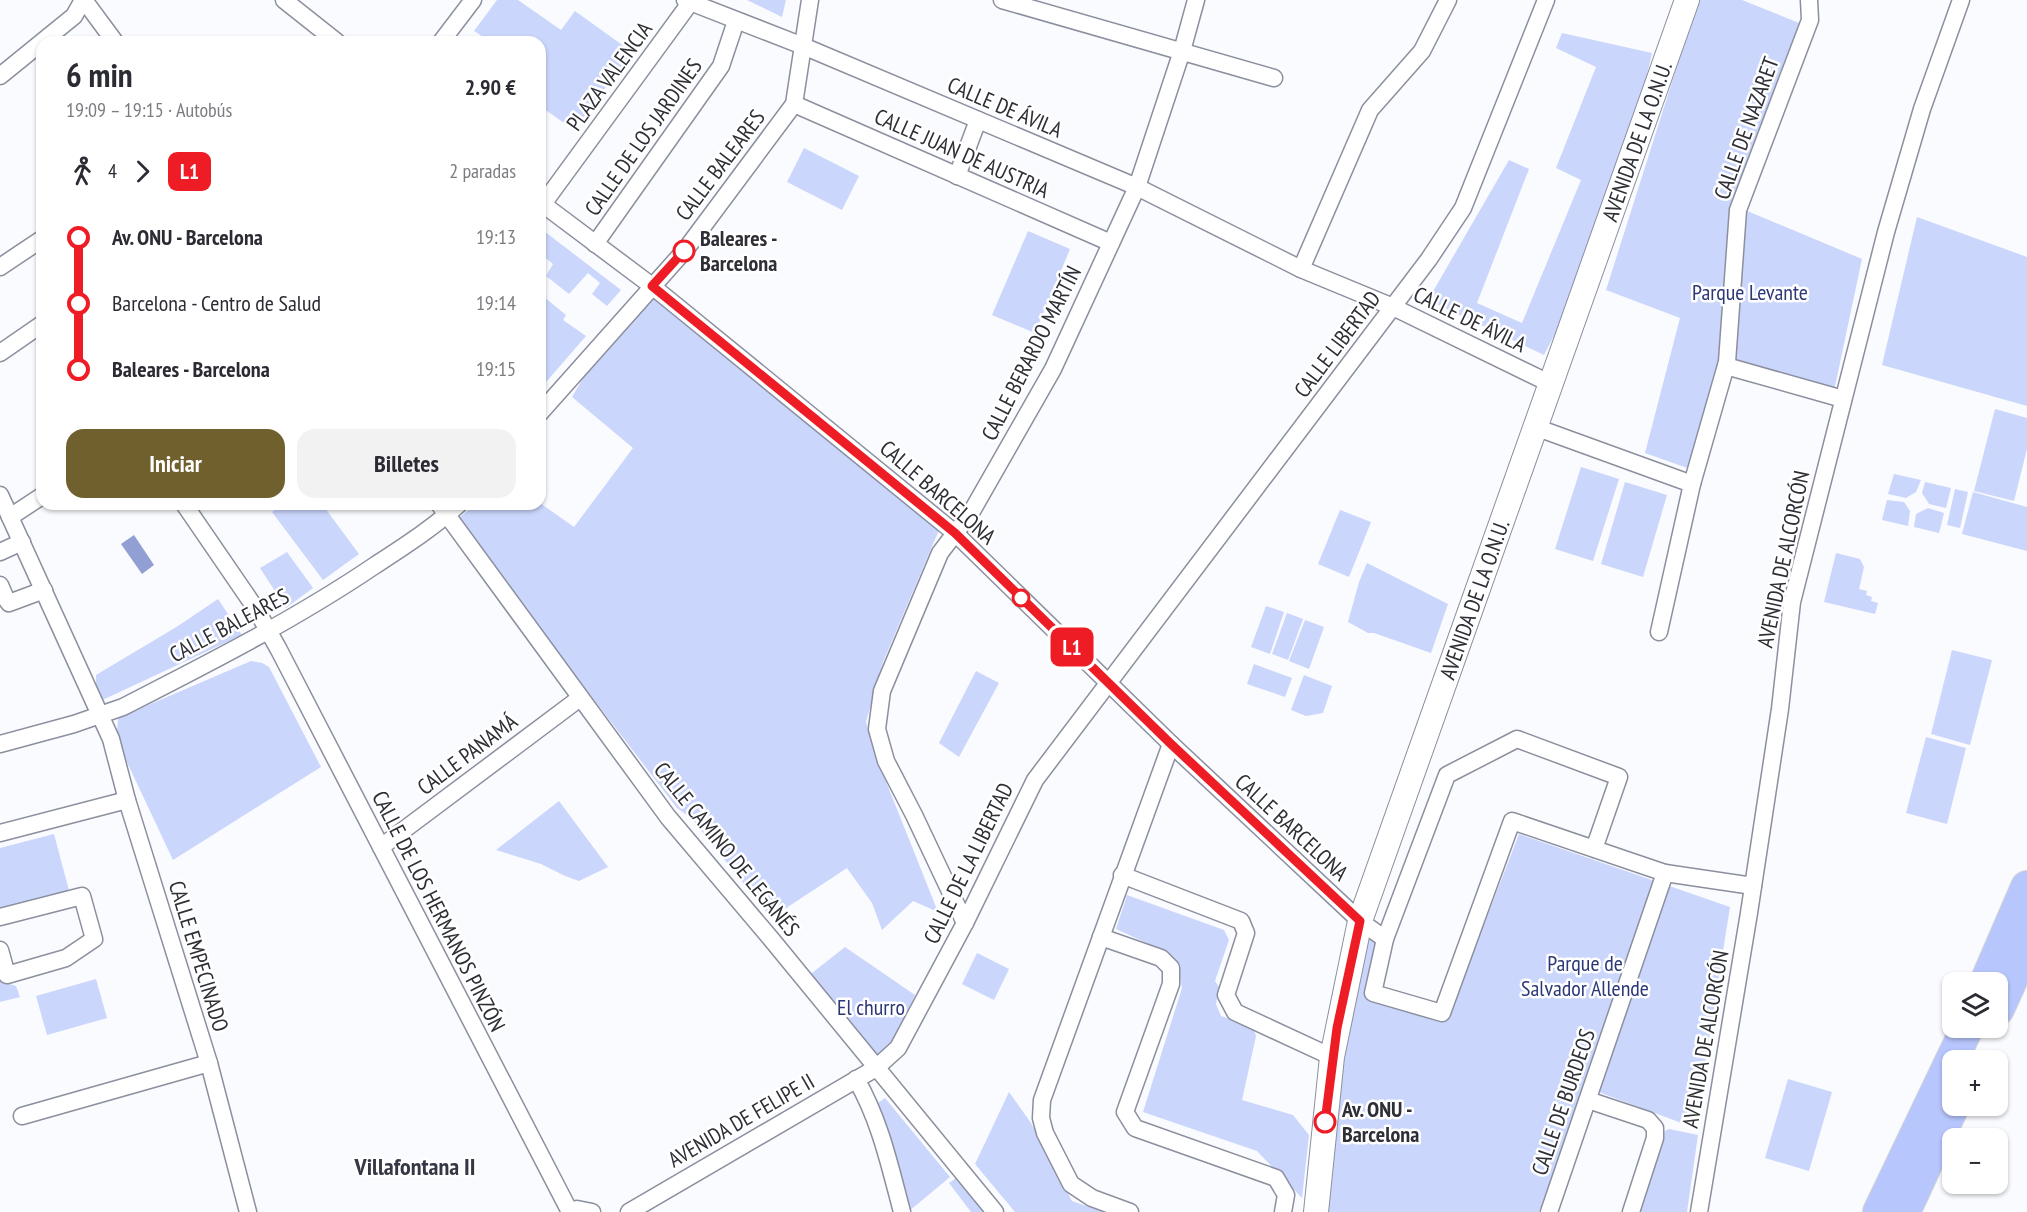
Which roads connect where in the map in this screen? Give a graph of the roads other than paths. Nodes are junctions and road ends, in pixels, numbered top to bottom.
1 (84, 0) edge
2 (284, 0) edge
3 (473, 0) edge
4 (810, 0) edge
5 (1002, 0) edge
6 (1196, 0) edge
7 (1448, 0) edge
8 (1546, 0) edge
9 (1687, 0) edge
10 (1808, 0) edge
11 (1961, 0) edge
12 (688, 1) edge
13 (1026, 4) edge
14 (736, 21) junction
15 (49, 36) edge
16 (111, 36) edge
17 (329, 36) edge
18 (446, 36) edge
19 (803, 46) junction
20 (36, 47) edge
21 (1182, 51) junction
22 (0, 76) edge
23 (1274, 78) dead end
24 (794, 104) junction
25 (978, 120) junction
26 (957, 176) junction
27 (1137, 187) junction
28 (546, 197) edge
29 (546, 206) edge
30 (36, 243) edge
31 (1110, 243) junction
32 (595, 244) junction
33 (0, 267) edge
34 (1301, 269) junction
35 (652, 286) junction
36 (1393, 307) junction
37 (36, 328) edge
38 (0, 353) edge
39 (1726, 366) junction
40 (1551, 384) junction
41 (1843, 399) junction
42 (546, 406) edge
43 (1535, 427) junction
44 (1692, 484) junction
45 (0, 495) edge
46 (36, 500) edge
47 (188, 510) edge
48 (446, 510) edge
49 (449, 510) edge
50 (10, 517) junction
51 (955, 533) junction
52 (22, 542) junction
53 (0, 552) edge
54 (0, 585) edge
55 (44, 590) junction
56 (269, 632) junction
57 (1659, 632) dead end
58 (1109, 682) junction
59 (580, 698) junction
60 (102, 716) junction
61 (0, 744) edge
62 (1171, 744) junction
63 (127, 800) junction
64 (0, 833) edge
65 (381, 847) junction
66 (1594, 849) junction
67 (1665, 873) junction
68 (1122, 876) junction
69 (1753, 886) junction
70 (2027, 887) edge
71 (0, 917) edge
72 (1360, 921) junction
73 (965, 923) junction
74 (1101, 937) junction
75 (1385, 939) junction
76 (2027, 945) edge
77 (0, 950) edge
78 (1990, 972) edge
79 (2008, 987) edge
80 (1962, 1038) edge
81 (1332, 1057) junction
82 (209, 1063) junction
83 (876, 1068) junction
84 (856, 1079) junction
85 (1588, 1100) junction
86 (22, 1116) dead end
87 (1948, 1116) edge
88 (1906, 1208) edge
89 (248, 1212) edge
90 (569, 1212) edge
91 (592, 1212) edge
92 (629, 1212) edge
93 (902, 1212) edge
94 (995, 1212) edge
95 (1130, 1212) edge
96 (1283, 1212) edge
97 (1316, 1212) edge
98 (1549, 1212) edge
99 (1631, 1212) edge
100 (1699, 1212) edge
101 (1879, 1212) edge

1 - 15 street
1 - 16 street
2 - 17 street
3 - 18 street
4 - 19 street, CALLE BALEARES
5 - 13 street
6 - 21 street, CALLE BERARDO MARTÍN
7 - 34 street
8 - 36 street, CALLE LIBERTAD
9 - 40 street, AVENIDA DE LA O.N.U.
10 - 39 street, CALLE DE NAZARET
11 - 41 street, AVENIDA DE ALCORCÓN
12 - 14 street, CALLE DE ÁVILA
12 - 28 street, PLAZA VALENCIA
13 - 21 street
14 - 19 street, CALLE DE ÁVILA
14 - 32 street, CALLE DE LOS JARDINES
19 - 24 street, CALLE BALEARES
19 - 25 street, CALLE DE ÁVILA
20 - 22 street
21 - 23 street
21 - 27 street, CALLE BERARDO MARTÍN
24 - 26 street, CALLE JUAN DE AUSTRIA
24 - 35 street, CALLE BALEARES
25 - 26 street
25 - 27 street, CALLE DE ÁVILA
26 - 31 street, CALLE JUAN DE AUSTRIA
27 - 31 street, CALLE BERARDO MARTÍN
27 - 34 street, CALLE DE ÁVILA
29 - 32 street, CALLE BARCELONA
30 - 33 street
31 - 51 street, CALLE BERARDO MARTÍN
32 - 35 street, CALLE BARCELONA
34 - 36 street, CALLE DE ÁVILA
35 - 42 street, CALLE BALEARES
35 - 51 street, CALLE BARCELONA
36 - 40 street, CALLE DE ÁVILA
36 - 58 street, CALLE LIBERTAD
37 - 38 street
39 - 41 street
39 - 44 street, CALLE DE NAZARET
40 - 43 street, AVENIDA DE LA O.N.U.
41 - 69 street, AVENIDA DE ALCORCÓN
43 - 44 street
43 - 72 street, AVENIDA DE LA O.N.U.
44 - 57 street, CALLE DE NAZARET
45 - 50 street, CALLE EMPECINADO
46 - 50 street
47 - 56 street, CALLE DE LOS HERMANOS PINZÓN
48 - 56 street, CALLE BALEARES
49 - 59 street, CALLE CAMINO DE LEGANÉS
50 - 52 street, CALLE EMPECINADO
51 - 58 street, CALLE BARCELONA
51 - 73 street, CALLE BERARDO MARTÍN
52 - 53 street
52 - 55 street, CALLE EMPECINADO
54 - 55 street
55 - 60 street, CALLE EMPECINADO
56 - 60 street, CALLE BALEARES
56 - 65 street, CALLE DE LOS HERMANOS PINZÓN
58 - 62 street, CALLE BARCELONA
58 - 73 street, CALLE DE LA LIBERTAD
59 - 65 street, CALLE PANAMÁ
59 - 83 street, CALLE CAMINO DE LEGANÉS
60 - 61 street, CALLE BALEARES
60 - 63 street, CALLE EMPECINADO
62 - 68 street
62 - 72 street, CALLE BARCELONA
63 - 64 street
63 - 82 street, CALLE EMPECINADO
65 - 90 street, CALLE DE LOS HERMANOS PINZÓN
66 - 67 street
66 - 75 street
66 - 75 street
67 - 69 street
67 - 85 street, CALLE DE BURDEOS
68 - 74 street
68 - 81 street
69 - 100 street, AVENIDA DE ALCORCÓN
70 - 78 highway
71 - 77 street
72 - 75 street
72 - 81 street, AVENIDA DE LA O.N.U.
73 - 83 street, CALLE DE LA LIBERTAD
74 - 95 street
74 - 96 street
76 - 79 highway
80 - 101 highway
81 - 97 street, AVENIDA DE LA O.N.U.
82 - 86 street
82 - 89 street, CALLE EMPECINADO
83 - 84 street, AVENIDA DE FELIPE II
83 - 94 street, CALLE CAMINO DE LEGANÉS
84 - 92 street, AVENIDA DE FELIPE II
84 - 93 street
85 - 98 street, CALLE DE BURDEOS
85 - 99 street
87 - 88 highway
90 - 91 street

